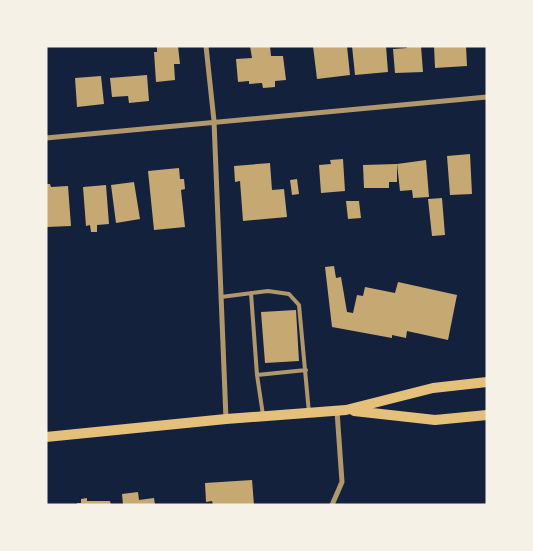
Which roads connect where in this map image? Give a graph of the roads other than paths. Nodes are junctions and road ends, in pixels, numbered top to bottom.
1 (206, 46) edge
2 (487, 97) edge
3 (214, 121) junction
4 (46, 138) edge
5 (251, 293) junction
6 (221, 297) junction
7 (306, 370) junction
8 (256, 375) junction
9 (487, 382) edge
10 (341, 410) junction
11 (309, 413) junction
12 (487, 415) edge
13 (263, 416) junction
14 (226, 419) junction
15 (46, 437) edge
16 (332, 505) edge

1 - 3 street
2 - 3 street
3 - 4 street
3 - 6 street
5 - 6 lane
5 - 7 lane
5 - 8 lane
6 - 14 street
7 - 8 lane
7 - 11 lane
8 - 13 lane
9 - 10 main road
10 - 11 main road
10 - 12 main road
10 - 16 street
11 - 13 main road
13 - 14 main road
14 - 15 main road

